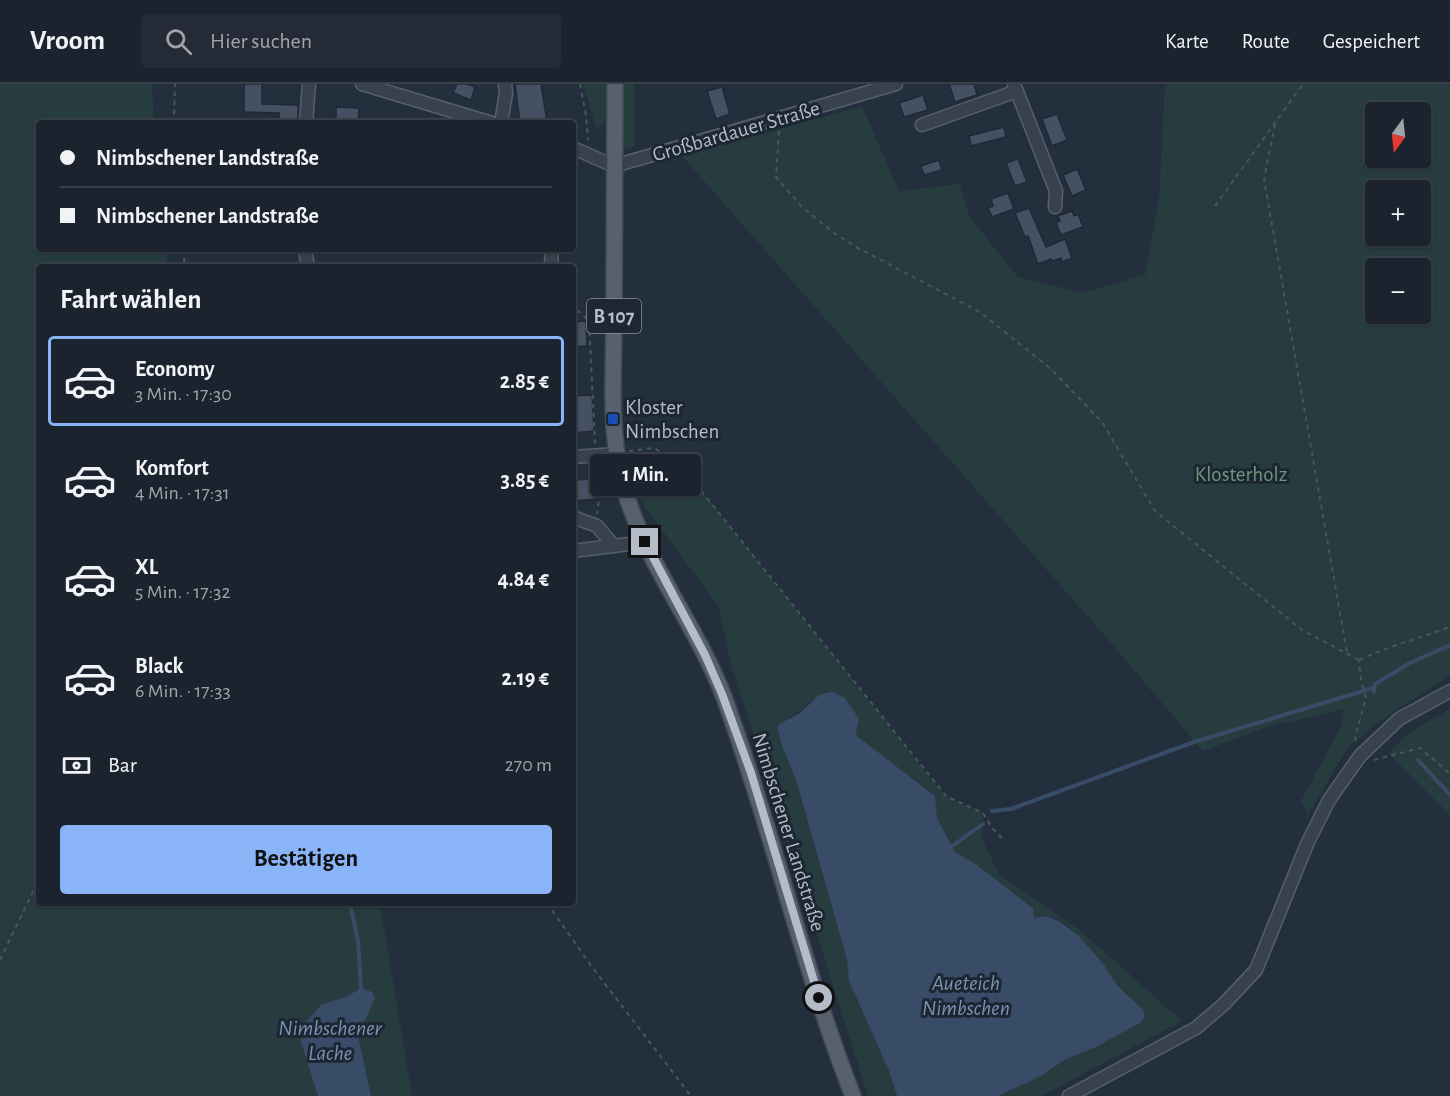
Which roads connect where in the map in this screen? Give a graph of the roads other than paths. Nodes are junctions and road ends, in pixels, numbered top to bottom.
1 (309, 84) edge
2 (362, 84) edge
3 (505, 84) edge
4 (615, 84) edge
5 (896, 84) edge
6 (1016, 87) edge
7 (306, 120) edge
8 (482, 120) edge
9 (502, 120) edge
10 (922, 125) dead end
11 (576, 149) edge
12 (615, 166) junction
13 (1055, 207) dead end
14 (552, 252) edge
15 (551, 264) dead end
16 (617, 454) junction
17 (576, 457) edge
18 (576, 518) edge
19 (645, 542) junction
20 (614, 546) junction
21 (576, 551) edge
22 (1450, 691) edge
23 (853, 1096) edge
24 (1070, 1096) edge

1 - 7 street
2 - 8 street
3 - 9 street
4 - 12 main road, Nimbschener Landstraße / B 107
5 - 12 street, Großbardauer Straße
6 - 10 street
6 - 13 street
11 - 12 street
12 - 16 main road, Nimbschener Landstraße / B 107
14 - 15 street
16 - 17 street
16 - 19 main road, Nimbschener Landstraße / B 107
18 - 20 street
19 - 20 street
19 - 23 main road, Nimbschener Landstraße / B 107
20 - 21 street
22 - 24 street

